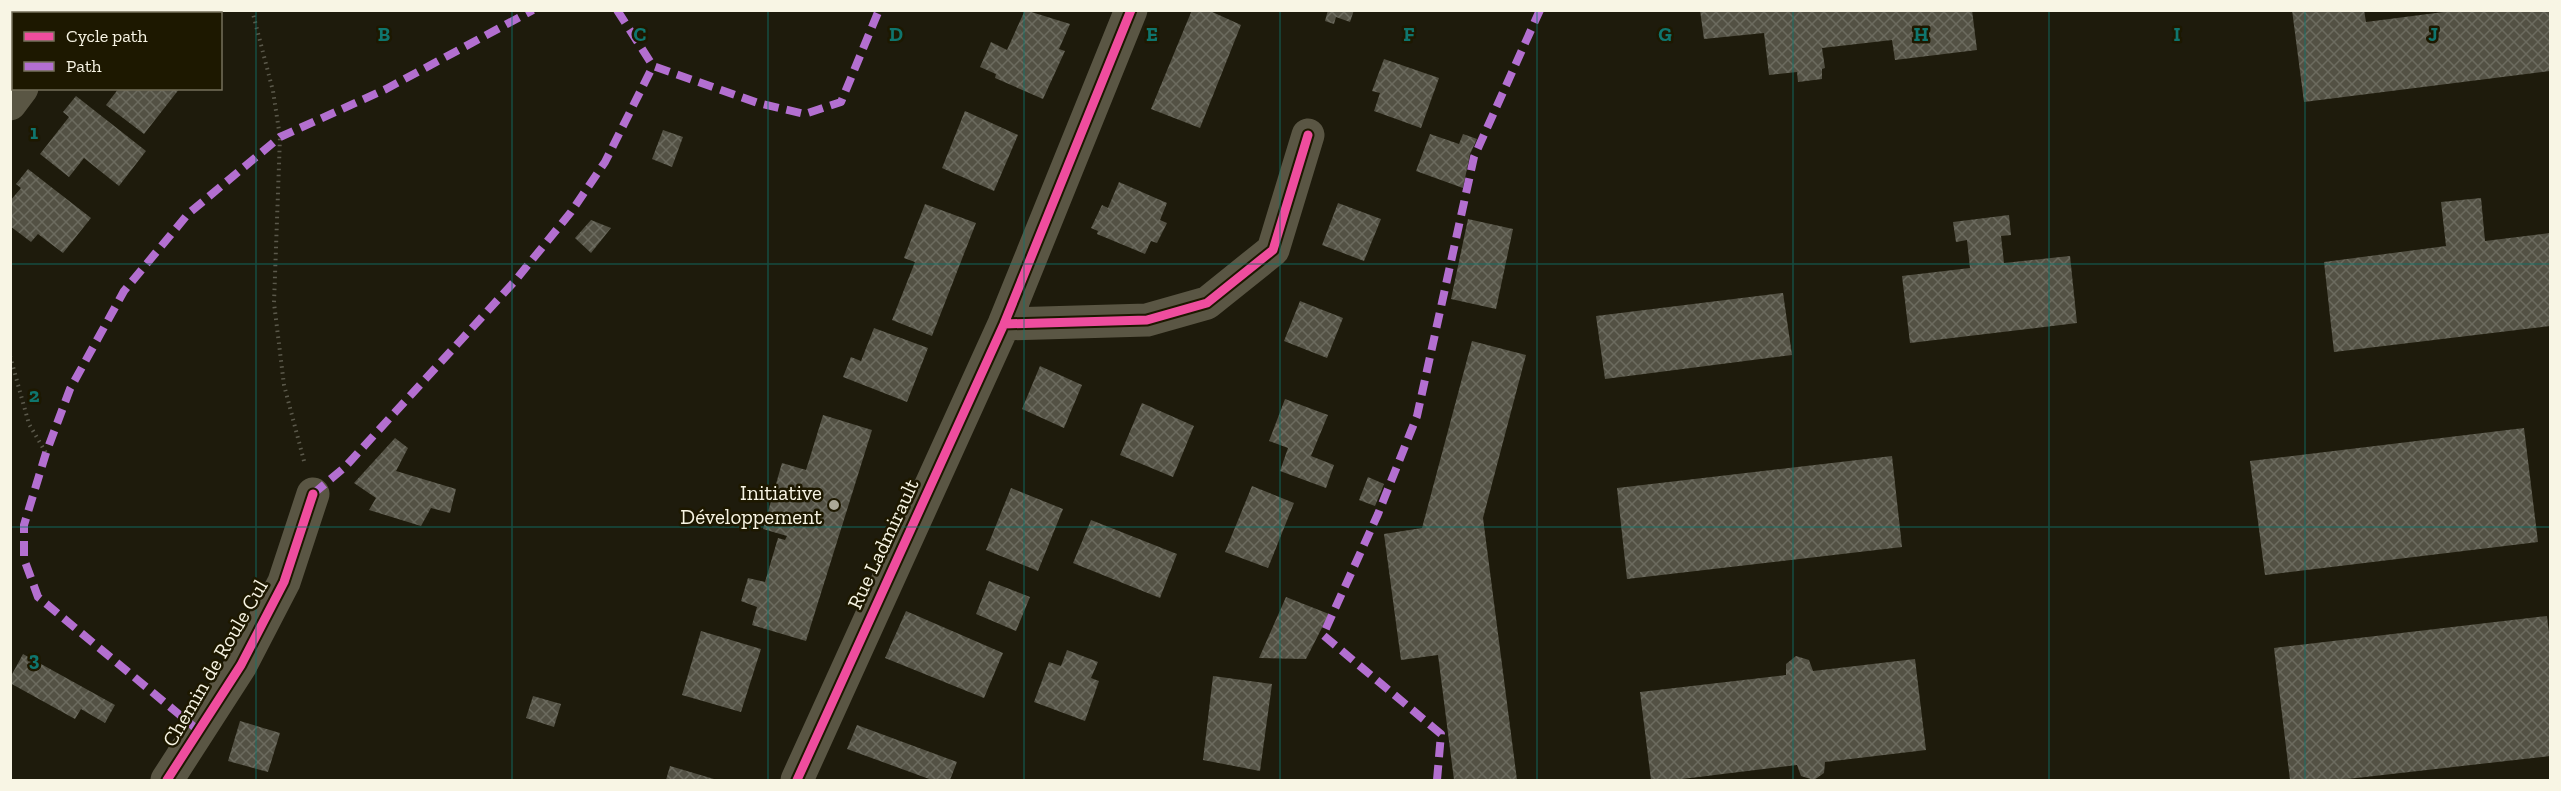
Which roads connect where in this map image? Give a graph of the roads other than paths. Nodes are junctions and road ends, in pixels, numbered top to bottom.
1 (1131, 10) edge
2 (20, 90) edge
3 (10, 104) edge
4 (1308, 135) dead end
5 (1004, 324) junction
6 (313, 494) road end
7 (167, 780) edge
8 (797, 780) edge

1 - 5 street, Rue Ladmirault
2 - 3 street
4 - 5 street
5 - 8 street, Rue Ladmirault
6 - 7 street, Chemin de Roule Cul

